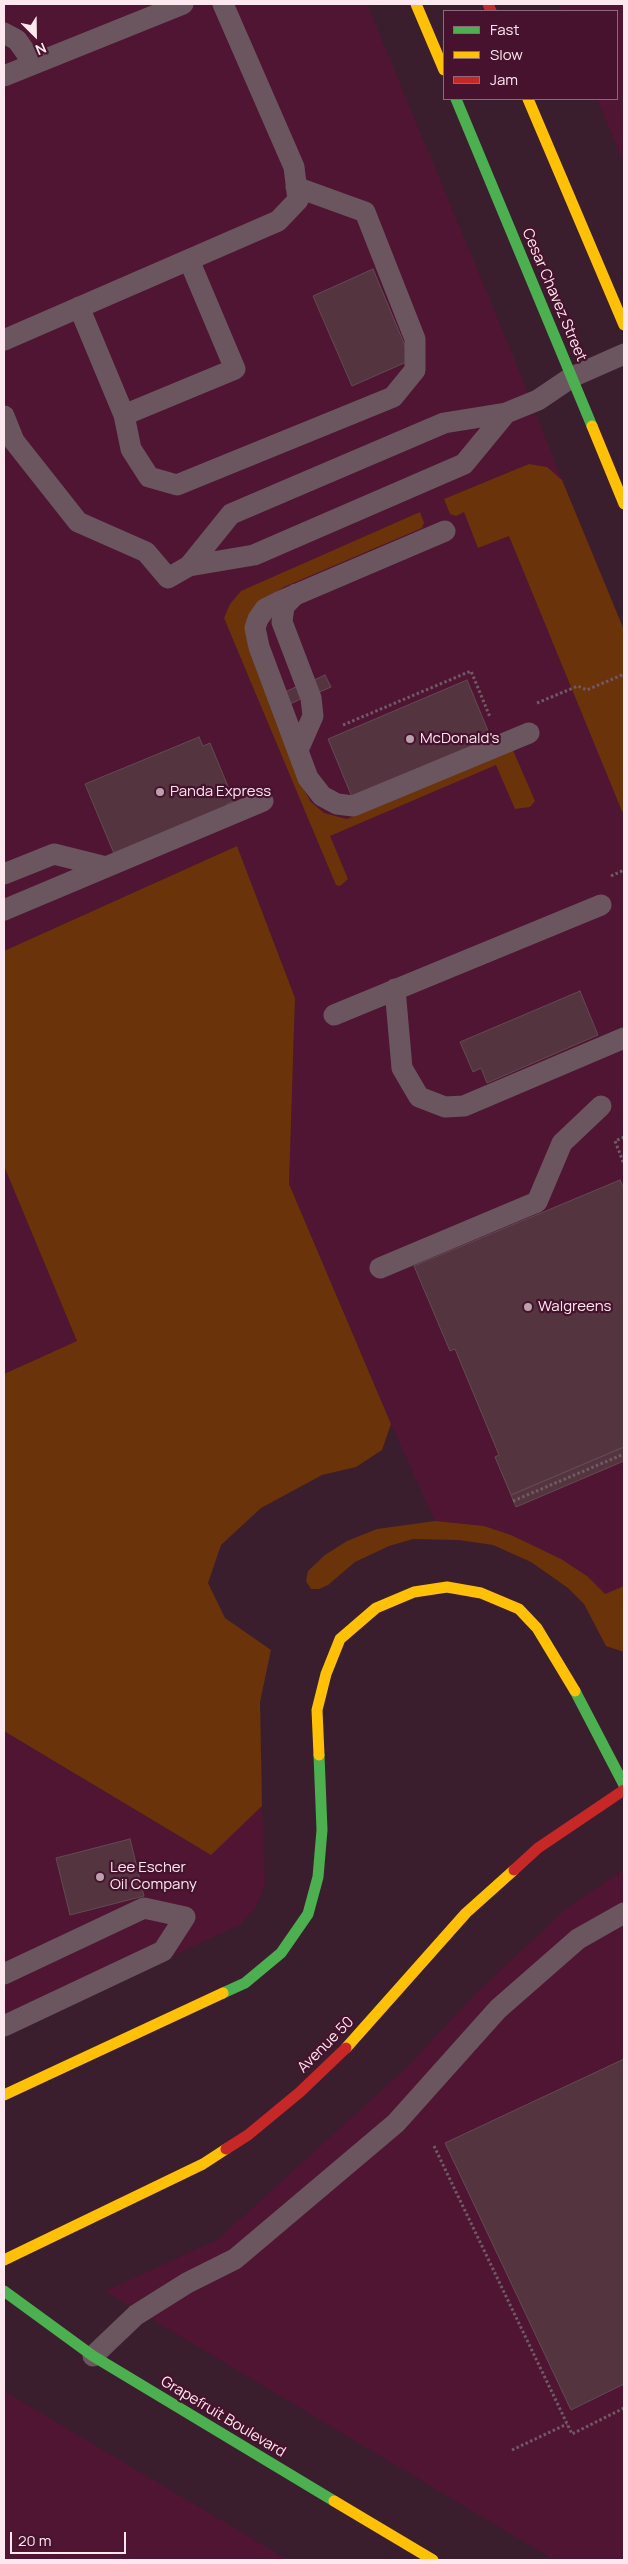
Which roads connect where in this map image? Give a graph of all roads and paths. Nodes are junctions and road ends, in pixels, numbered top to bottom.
1 (183, 4) edge
2 (224, 4) edge
3 (416, 4) edge
4 (4, 33) edge
5 (34, 64) junction
6 (443, 68) edge
7 (4, 76) edge
8 (456, 100) edge
9 (528, 100) edge
10 (296, 187) junction
11 (189, 260) junction
12 (79, 307) junction
13 (624, 324) edge
14 (4, 340) edge
15 (624, 354) edge
16 (572, 377) junction
17 (506, 413) junction
18 (4, 416) edge
19 (124, 416) junction
20 (624, 504) edge
21 (445, 531) dead end
22 (189, 566) junction
23 (298, 592) junction
24 (624, 674) edge
25 (570, 689) dead end
26 (419, 693) junction
27 (422, 700) dead end
28 (335, 729) dead end
29 (529, 733) dead end
30 (508, 742) junction
31 (298, 750) junction
32 (263, 801) dead end
33 (106, 867) junction
34 (4, 874) edge
35 (601, 904) dead end
36 (4, 910) edge
37 (395, 989) junction
38 (334, 1014) dead end
39 (624, 1038) edge
40 (601, 1106) dead end
41 (624, 1137) edge
42 (624, 1164) edge
43 (380, 1268) dead end
44 (624, 1454) edge
45 (513, 1501) dead end
46 (624, 1785) edge
47 (624, 1790) edge
48 (624, 1913) edge
49 (4, 1974) edge
50 (4, 2026) edge
51 (4, 2094) edge
52 (434, 2146) dead end
53 (4, 2260) edge
54 (4, 2291) edge
55 (93, 2356) junction
56 (624, 2408) edge
57 (567, 2424) junction
58 (512, 2450) dead end
59 (433, 2560) edge

1 - 5 lane
2 - 10 lane
3 - 6 main road
4 - 5 lane
5 - 7 lane
8 - 16 main road, Cesar Chavez Street
9 - 13 main road
10 - 11 lane
10 - 19 lane
11 - 12 lane
11 - 19 lane
12 - 14 lane
12 - 19 lane
15 - 16 lane
16 - 17 lane
16 - 20 main road, Cesar Chavez Street
17 - 22 lane
17 - 22 lane
18 - 22 lane
21 - 23 lane
23 - 31 lane
23 - 31 lane
24 - 25 path
26 - 27 path
26 - 28 path
26 - 30 path
29 - 30 lane
30 - 31 lane
32 - 33 lane
33 - 34 lane
33 - 36 lane
35 - 37 lane
37 - 38 lane
37 - 39 lane
40 - 43 lane
41 - 42 path
44 - 45 path
46 - 51 main road
47 - 53 main road, Avenue 50
48 - 55 lane
49 - 50 lane
52 - 57 path
54 - 55 main road, Grapefruit Boulevard
55 - 59 main road, Grapefruit Boulevard
56 - 57 path
57 - 58 path

